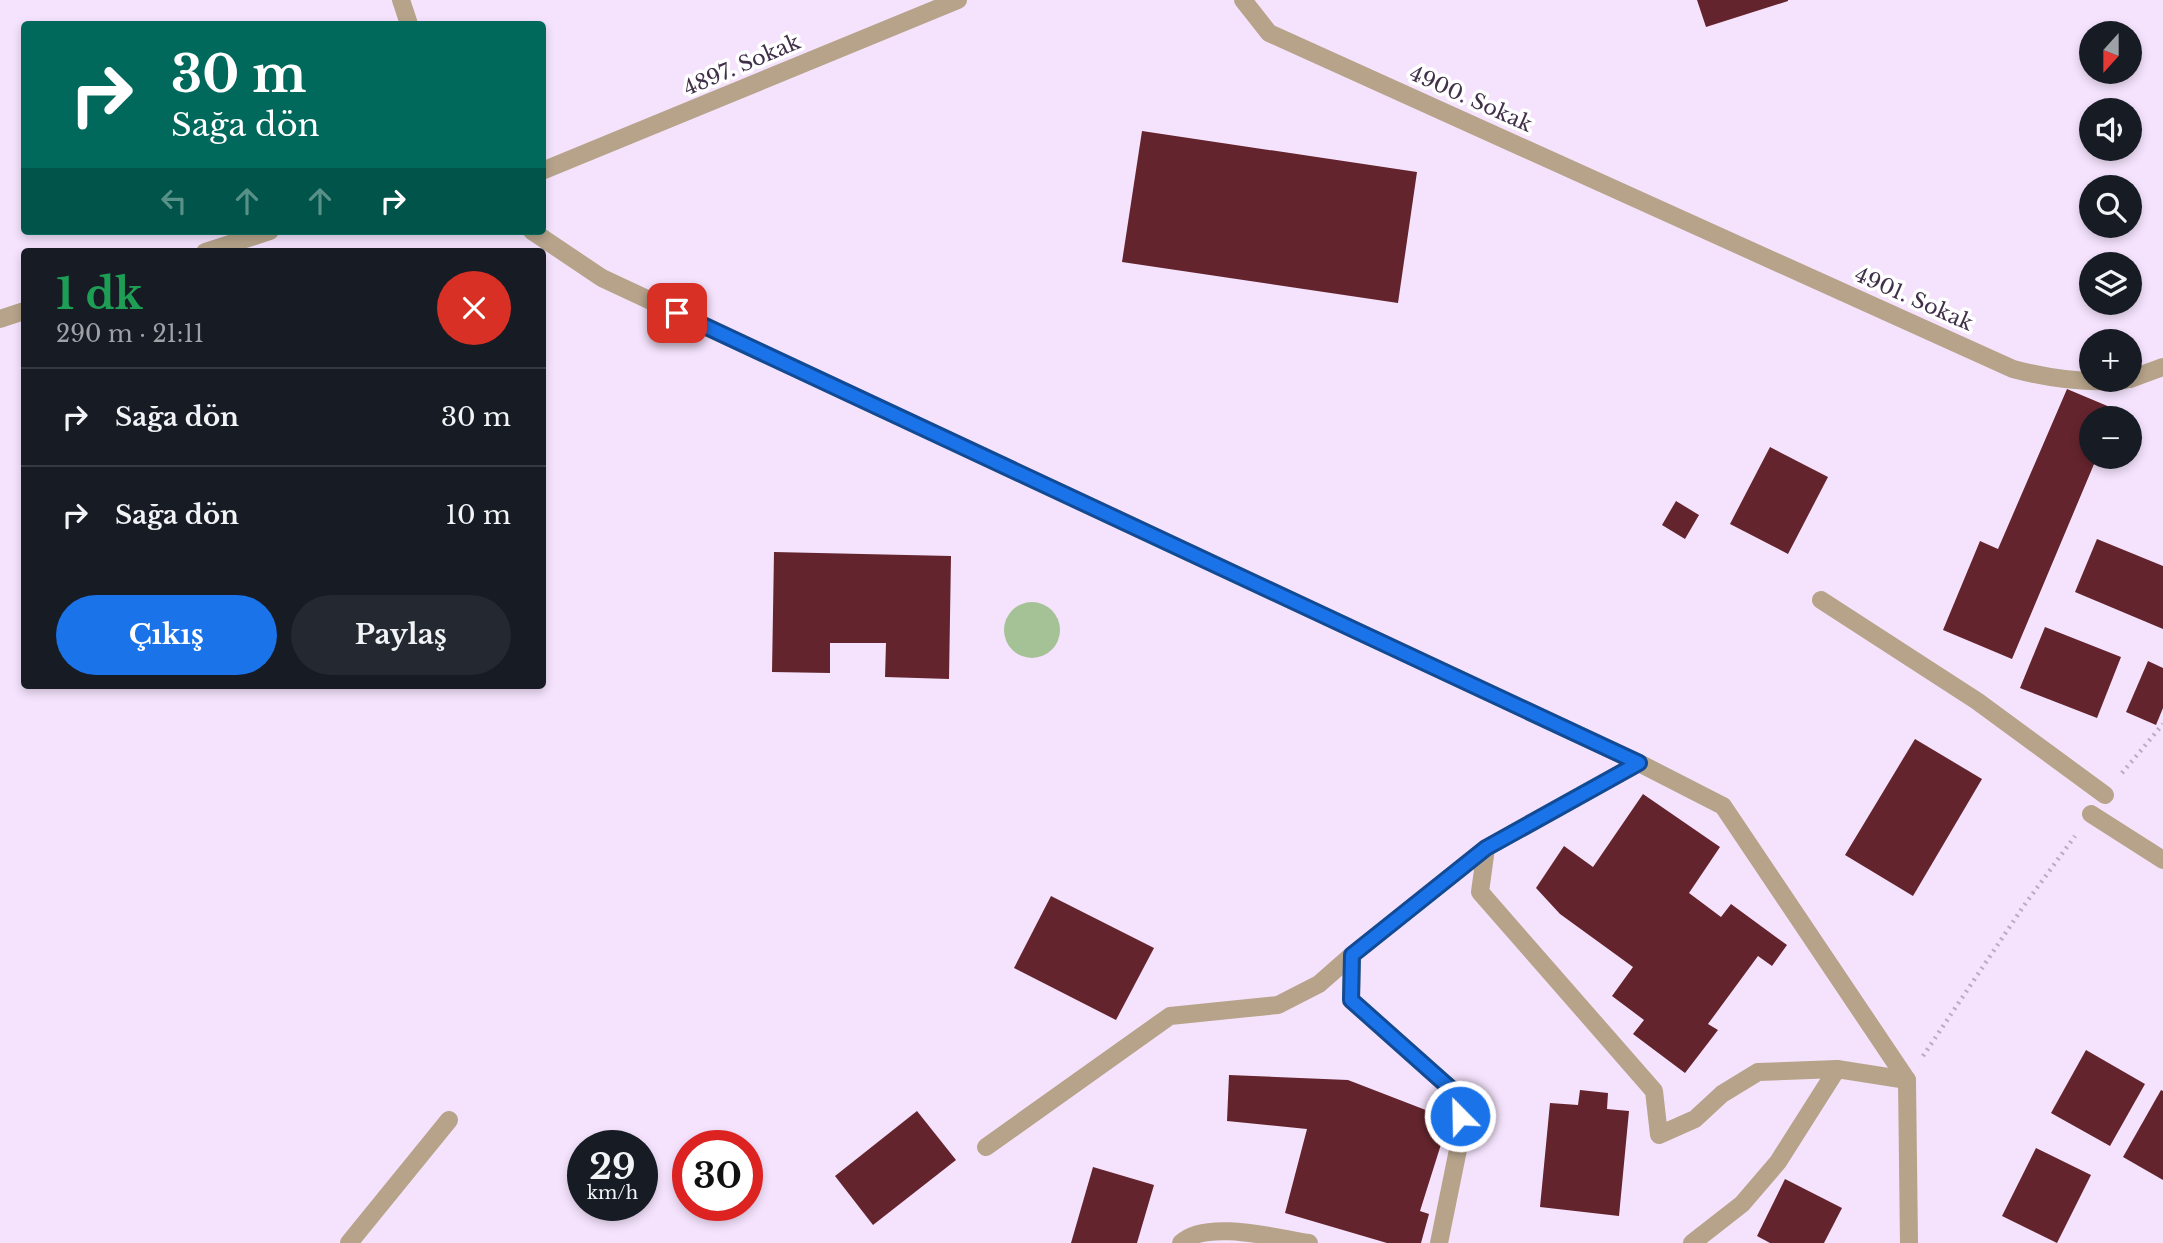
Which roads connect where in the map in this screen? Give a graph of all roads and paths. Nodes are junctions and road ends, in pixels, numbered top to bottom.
1 (401, 0) edge
2 (958, 0) edge
3 (1242, 0) edge
4 (408, 21) edge
5 (546, 170) edge
6 (1692, 223) joint
7 (258, 235) edge
8 (538, 235) edge
9 (217, 248) edge
10 (21, 312) edge
11 (0, 319) edge
12 (2163, 367) edge
13 (2142, 374) edge
14 (2079, 382) edge
15 (1821, 600) dead end
16 (2163, 724) edge
17 (1639, 763) junction
18 (2105, 795) joint
19 (2091, 814) joint
20 (1486, 848) junction
21 (2163, 860) edge
22 (1352, 955) junction
23 (1837, 1069) junction
24 (1907, 1080) junction
25 (449, 1120) dead end
26 (985, 1147) dead end
27 (349, 1243) edge
28 (1181, 1243) edge
29 (1309, 1243) edge
30 (1439, 1243) edge
31 (1692, 1243) edge
32 (1909, 1243) edge

1 - 4 street
2 - 5 street, 4897. Sokak
3 - 6 street, 4900. Sokak
6 - 14 street, 4901. Sokak
7 - 9 street
8 - 17 street
10 - 11 street
12 - 13 street, 4901. Sokak
15 - 18 street
16 - 18 path
17 - 20 street
17 - 24 street
19 - 21 street
19 - 24 path
20 - 22 street
20 - 23 street
22 - 26 street
22 - 30 street
23 - 24 street
23 - 31 street
24 - 32 street
25 - 27 street
28 - 29 street

